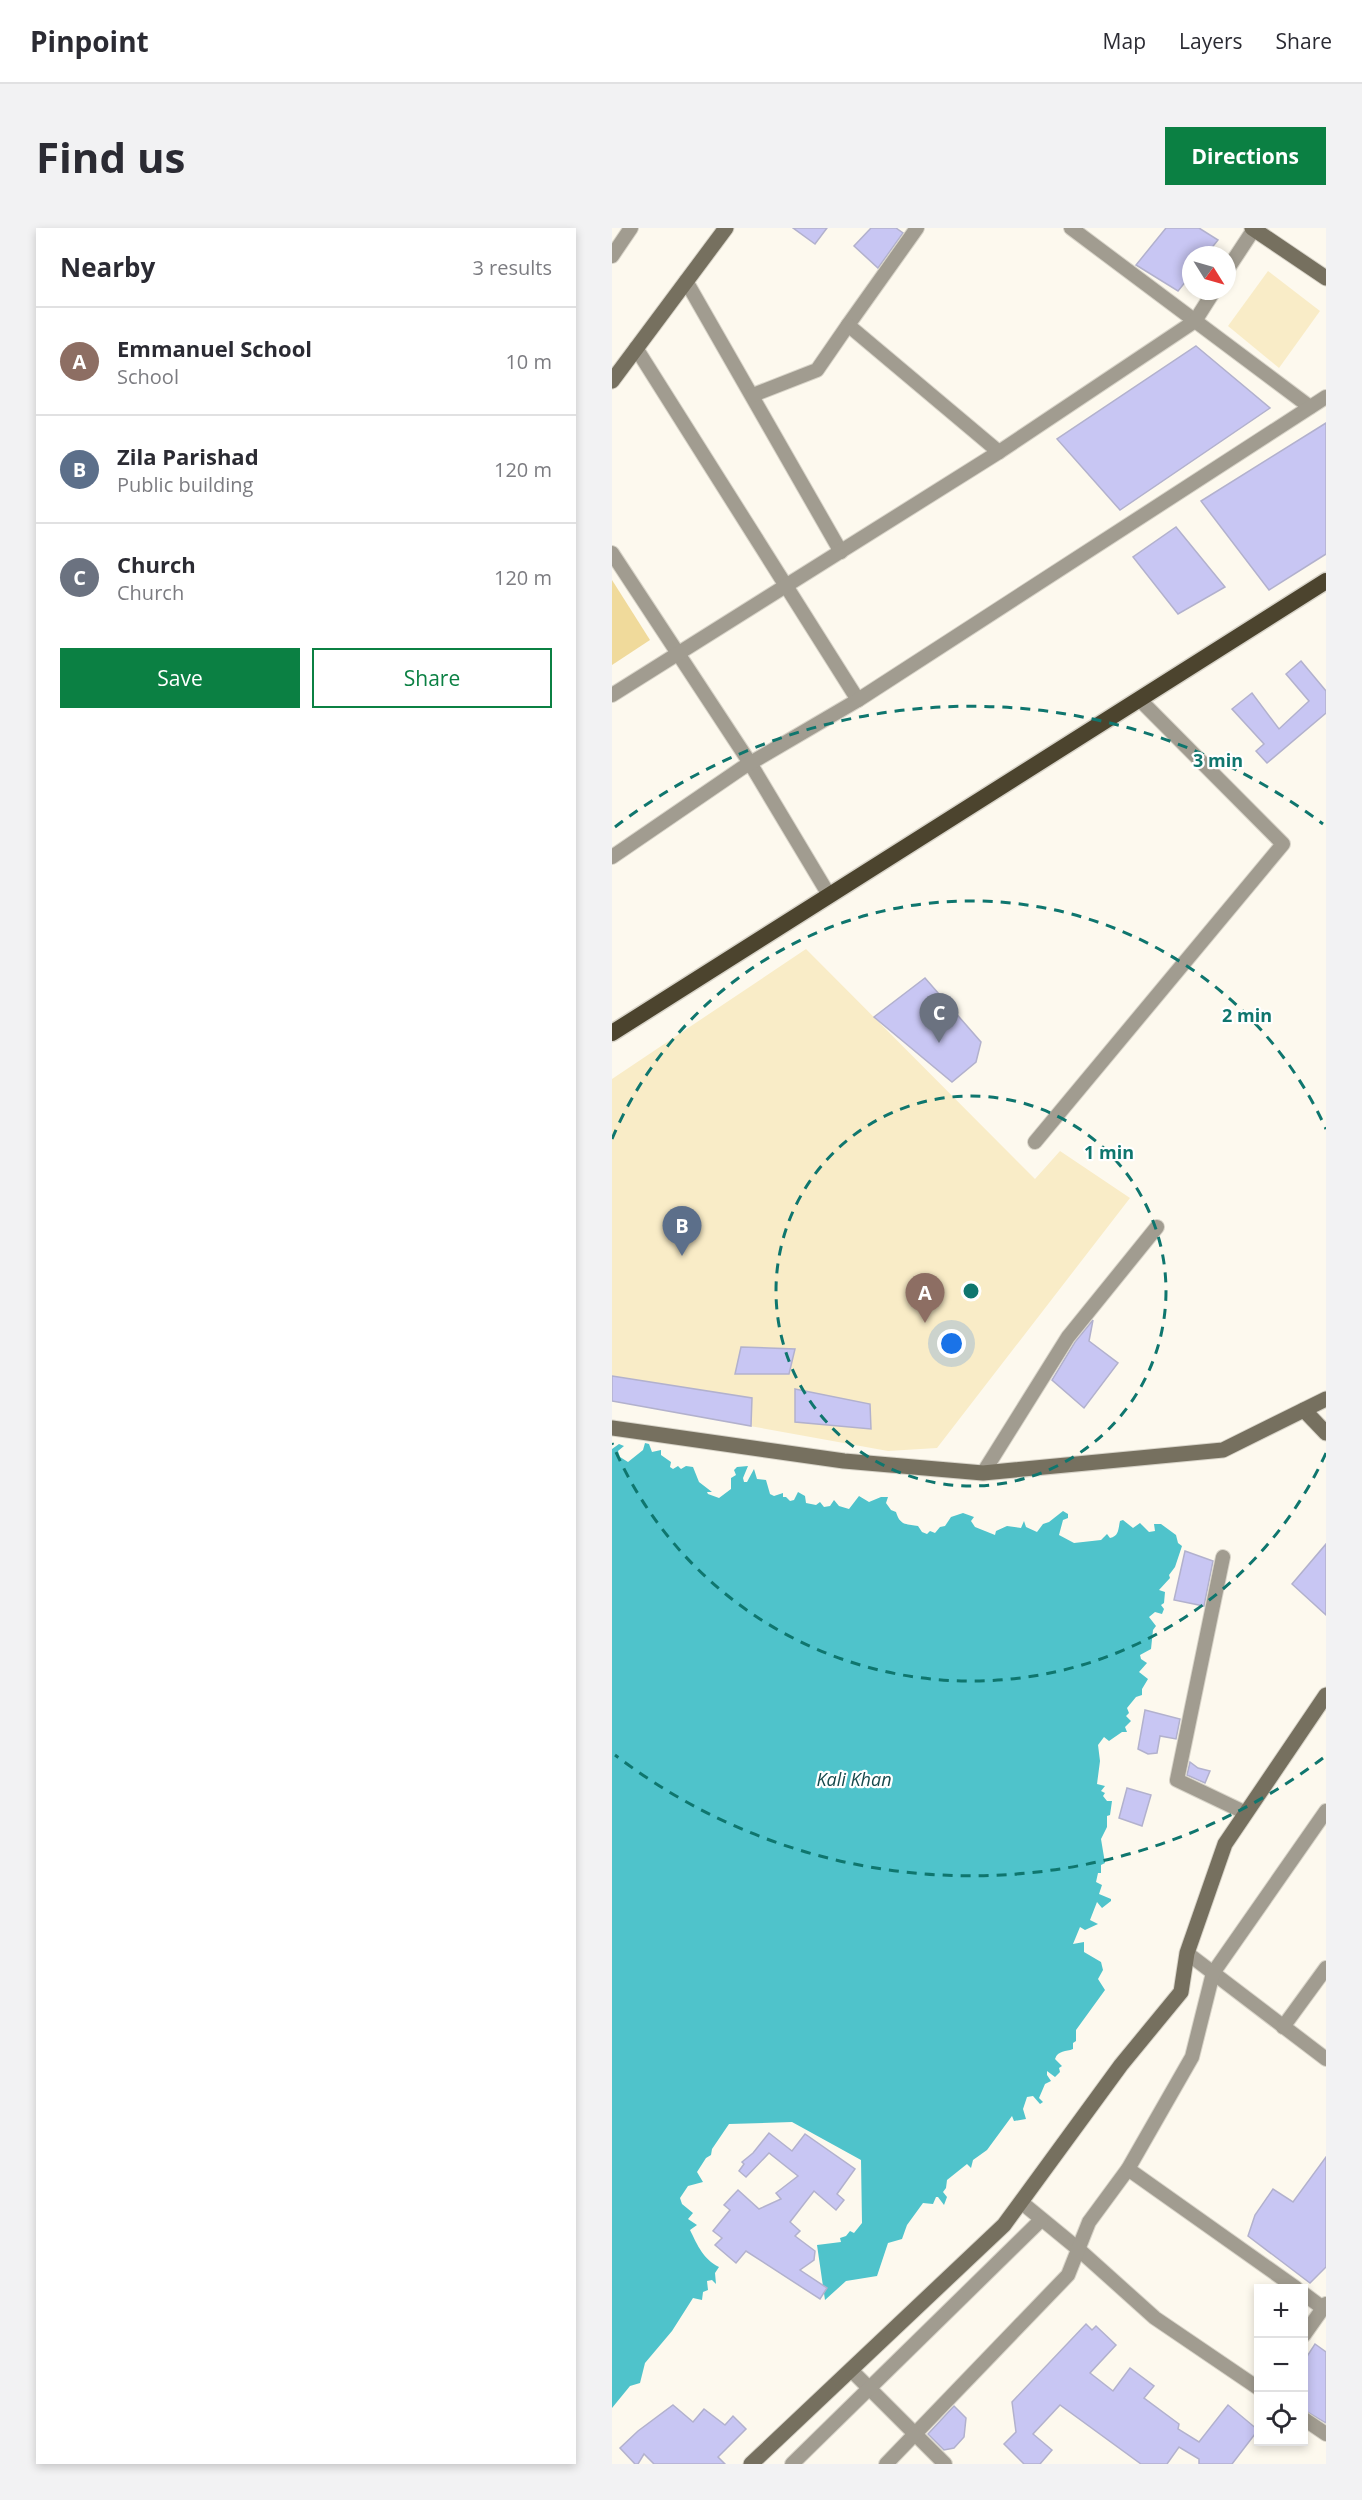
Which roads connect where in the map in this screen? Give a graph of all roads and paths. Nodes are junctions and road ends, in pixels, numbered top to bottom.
1 (631, 228) edge
2 (726, 228) edge
3 (917, 228) edge
4 (1071, 228) edge
5 (1253, 228) edge
6 (1236, 255) edge
7 (612, 256) edge
8 (1326, 278) edge
9 (686, 281) junction
10 (1208, 300) edge
11 (1195, 321) junction
12 (848, 325) junction
13 (636, 348) junction
14 (612, 381) edge
15 (753, 395) junction
16 (1326, 397) edge
17 (1310, 407) junction
18 (999, 452) junction
19 (841, 552) junction
20 (612, 553) edge
21 (1326, 581) edge
22 (785, 584) junction
23 (677, 653) junction
24 (612, 694) edge
25 (1139, 699) junction
26 (858, 700) junction
27 (750, 763) junction
28 (612, 857) edge
29 (829, 895) junction
30 (612, 1033) edge
31 (1035, 1142) dead end
32 (1157, 1227) dead end
33 (1326, 1399) edge
34 (1304, 1410) junction
35 (612, 1428) edge
36 (1326, 1433) edge
37 (982, 1473) junction
38 (1223, 1557) dead end
39 (1326, 1695) edge
40 (1326, 1811) edge
41 (1246, 1813) junction
42 (1187, 1953) junction
43 (1326, 1968) edge
44 (1214, 1974) junction
45 (1283, 2027) junction
46 (1326, 2059) edge
47 (1128, 2169) junction
48 (1021, 2202) junction
49 (1041, 2220) junction
50 (1077, 2248) junction
51 (1289, 2284) edge
52 (1308, 2296) edge
53 (1324, 2306) edge
54 (1308, 2329) edge
55 (851, 2370) junction
56 (1254, 2385) edge
57 (870, 2390) junction
58 (1308, 2422) edge
59 (1326, 2434) edge
60 (914, 2435) junction
61 (751, 2464) edge
62 (792, 2464) edge
63 (886, 2464) edge
64 (945, 2464) edge

1 - 7 street
2 - 9 main road
3 - 12 street
4 - 11 street
5 - 6 street
5 - 8 main road
9 - 13 main road
9 - 15 street
10 - 11 street
11 - 17 street
11 - 18 street
12 - 15 street
12 - 18 street
13 - 14 main road
13 - 22 street
15 - 19 street
16 - 17 street
17 - 26 street
18 - 19 street
19 - 22 street
20 - 23 street
21 - 25 highway
22 - 23 street
22 - 26 street
23 - 24 street
23 - 27 street
25 - 29 highway
25 - 31 street
26 - 27 street
27 - 28 street
27 - 29 street
29 - 30 highway
32 - 37 street
33 - 34 main road
34 - 36 main road
34 - 37 main road
35 - 37 main road
38 - 41 street
39 - 41 main road
40 - 44 street
41 - 42 main road
42 - 44 street
42 - 48 main road
43 - 45 street
44 - 45 street
44 - 47 street
45 - 46 street
47 - 50 street
47 - 51 street
48 - 49 street
48 - 55 main road
49 - 50 street
49 - 57 street
50 - 56 street
50 - 60 street
52 - 53 street
53 - 54 street
55 - 57 street
55 - 61 main road
57 - 60 street
57 - 62 street
58 - 59 street
60 - 63 street
60 - 64 street

